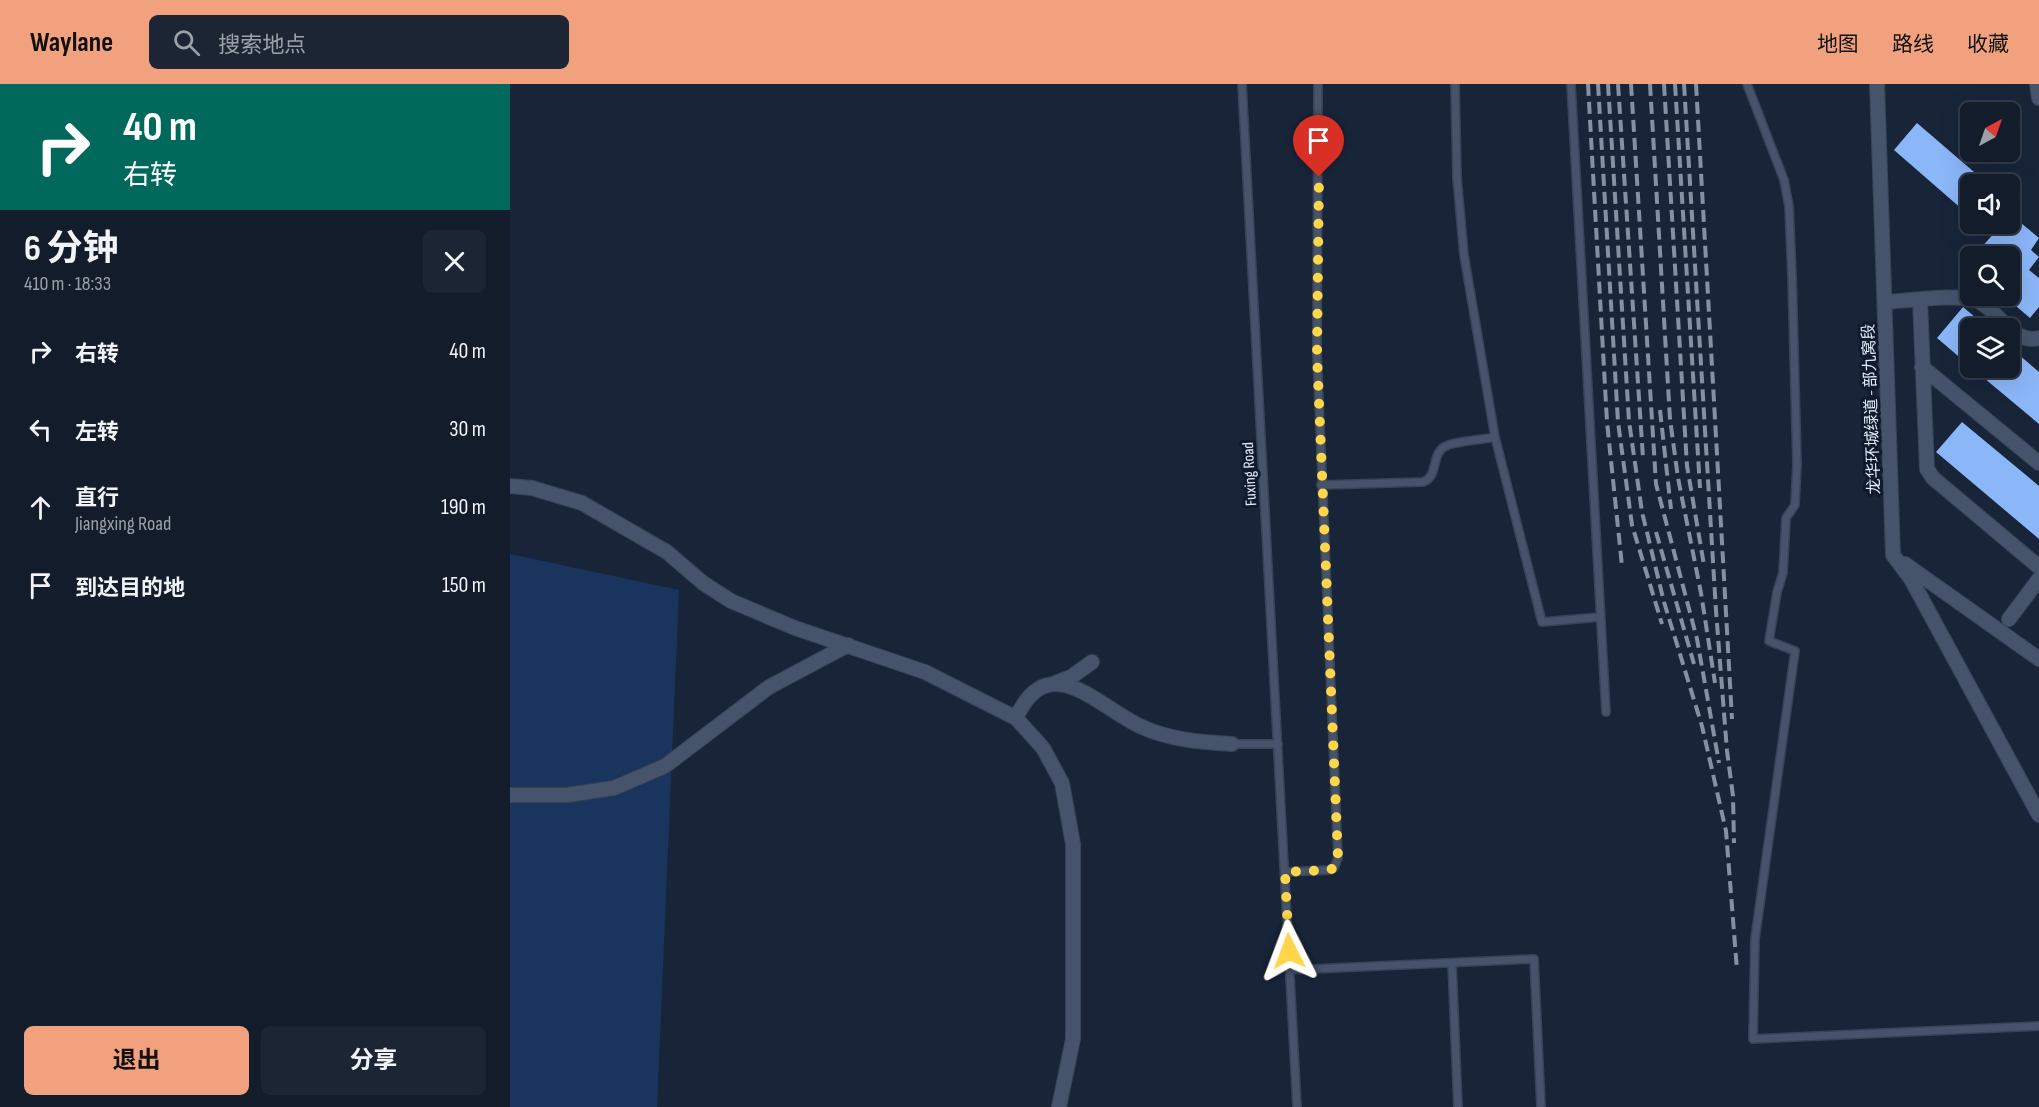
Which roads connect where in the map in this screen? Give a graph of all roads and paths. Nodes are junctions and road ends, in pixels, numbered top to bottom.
1 (1242, 84) edge
2 (1318, 84) edge
3 (1455, 84) edge
4 (1571, 84) edge
5 (1748, 84) edge
6 (1877, 84) edge
7 (2037, 84) edge
8 (2039, 98) edge
9 (1920, 300) junction
10 (1886, 302) junction
11 (2039, 338) edge
12 (1922, 367) junction
13 (1496, 437) junction
14 (2039, 463) edge
15 (1322, 485) junction
16 (510, 486) edge
17 (1893, 555) junction
18 (2039, 567) edge
19 (2039, 579) edge
20 (1600, 618) junction
21 (2008, 619) dead end
22 (848, 645) junction
23 (2039, 659) edge
24 (1092, 662) dead end
25 (1055, 682) junction
26 (1606, 712) dead end
27 (1016, 718) junction
28 (1232, 744) joint
29 (1278, 744) junction
30 (510, 795) edge
31 (2039, 815) edge
32 (1285, 872) junction
33 (1452, 963) junction
34 (1290, 970) junction
35 (2039, 1026) edge
36 (1059, 1107) edge
37 (1296, 1107) edge
38 (1458, 1107) edge
39 (1541, 1107) edge

1 - 29 lane, Fuxing Road
2 - 15 lane
3 - 13 lane
4 - 20 lane
5 - 35 lane
6 - 10 street, 龙华环城绿道 - 部九窝段
7 - 8 street
9 - 10 street
9 - 11 street
9 - 12 street
10 - 17 street, 龙华环城绿道 - 部九窝段
12 - 14 street
12 - 18 street
13 - 15 lane
13 - 20 lane
15 - 32 lane
16 - 22 street
17 - 23 street
17 - 31 street
19 - 21 street
20 - 26 lane
22 - 27 street
22 - 30 street
24 - 25 street
25 - 27 street
25 - 28 street
27 - 36 street
28 - 29 lane
29 - 32 lane, Fuxing Road
32 - 34 lane, Fuxing Road
33 - 34 lane
33 - 38 lane
33 - 39 lane
34 - 37 lane, Fuxing Road

